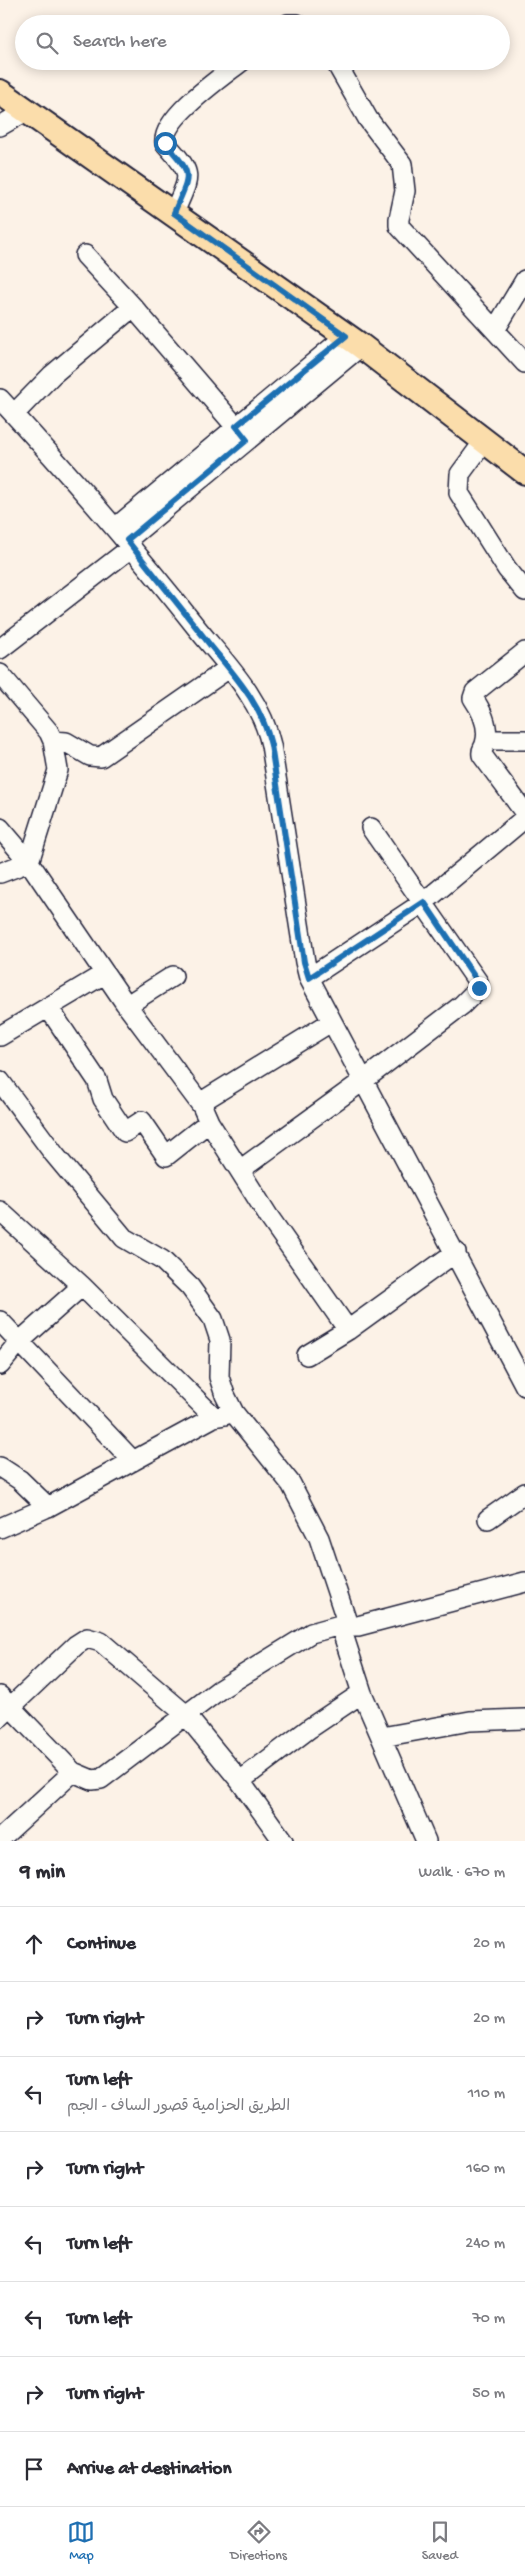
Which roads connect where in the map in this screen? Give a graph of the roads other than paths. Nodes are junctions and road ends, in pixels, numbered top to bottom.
1 (231, 70) edge
2 (340, 70) edge
3 (0, 92) edge
4 (28, 110) junction
5 (0, 126) edge
6 (174, 213) junction
7 (85, 255) dead end
8 (525, 280) edge
9 (133, 307) junction
10 (495, 330) junction
11 (353, 341) junction
12 (525, 363) edge
13 (0, 399) edge
14 (14, 414) junction
15 (241, 433) junction
16 (485, 440) junction
17 (525, 472) edge
18 (125, 538) junction
19 (525, 591) edge
20 (0, 649) edge
21 (525, 652) edge
22 (229, 668) junction
23 (0, 674) edge
24 (486, 740) junction
25 (525, 740) edge
26 (54, 741) junction
27 (525, 813) edge
28 (525, 818) edge
29 (0, 828) edge
30 (371, 828) dead end
31 (29, 862) junction
32 (0, 874) edge
33 (424, 902) junction
34 (104, 974) junction
35 (173, 976) dead end
36 (309, 978) junction
37 (125, 1003) junction
38 (48, 1007) junction
39 (331, 1022) junction
40 (0, 1036) edge
41 (0, 1080) edge
42 (364, 1080) junction
43 (206, 1114) junction
44 (240, 1170) junction
45 (0, 1211) edge
46 (456, 1252) junction
47 (82, 1286) junction
48 (0, 1321) edge
49 (348, 1330) junction
50 (19, 1342) junction
51 (307, 1355) dead end
52 (0, 1365) edge
53 (525, 1386) edge
54 (234, 1413) junction
55 (214, 1417) junction
56 (133, 1462) junction
57 (0, 1467) edge
58 (525, 1493) edge
59 (48, 1507) junction
60 (488, 1519) dead end
61 (0, 1528) edge
62 (525, 1582) edge
63 (344, 1625) junction
64 (362, 1692) junction
65 (3, 1707) edge
66 (185, 1714) junction
67 (525, 1719) edge
68 (382, 1737) junction
69 (73, 1772) junction
70 (240, 1781) junction
71 (0, 1839) edge
72 (283, 1841) edge
73 (426, 1841) edge

1 - 6 street
2 - 10 street
3 - 4 main road
4 - 5 street
4 - 6 main road
6 - 11 main road
7 - 9 street
8 - 10 street
9 - 14 street
9 - 15 street
10 - 12 street
11 - 15 street
11 - 16 main road
13 - 14 street
14 - 18 street
15 - 18 street
16 - 17 main road
16 - 19 street
18 - 20 street
18 - 22 street
21 - 24 street
22 - 26 street
22 - 36 street
23 - 26 street
24 - 25 street
24 - 27 street
26 - 31 street
28 - 33 street
29 - 31 street
30 - 33 street
31 - 32 street
31 - 34 street
33 - 36 street
33 - 42 street
34 - 37 street
34 - 38 street
35 - 37 street
36 - 39 street
37 - 43 street
38 - 40 street
38 - 43 street
39 - 42 street
39 - 43 street
41 - 54 street
42 - 44 street
42 - 46 street
43 - 44 street
44 - 49 street
45 - 47 street
46 - 49 street
46 - 53 street
47 - 50 street
47 - 55 street
48 - 50 street
49 - 51 street
50 - 52 street
50 - 56 street
54 - 55 street
54 - 63 street
55 - 56 street
56 - 59 street
57 - 59 street
58 - 60 street
59 - 61 street
62 - 63 street
63 - 64 street
63 - 66 street
64 - 68 street
64 - 70 street
65 - 66 street
65 - 69 street
66 - 69 street
66 - 70 street
67 - 68 street
68 - 73 street
69 - 71 street
70 - 72 street

